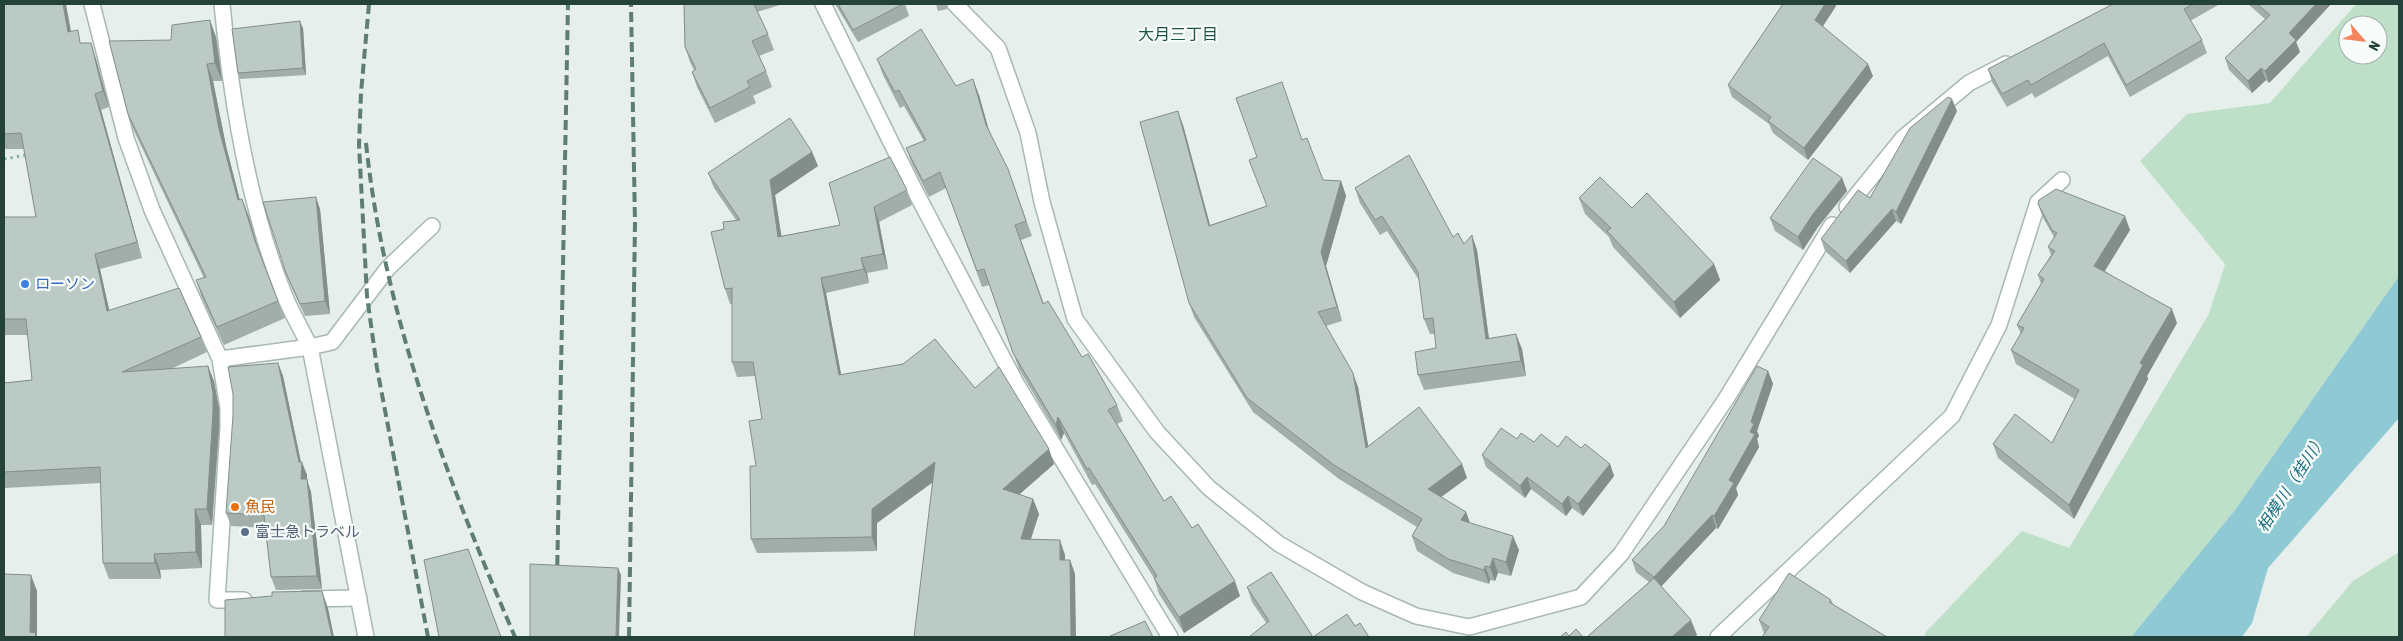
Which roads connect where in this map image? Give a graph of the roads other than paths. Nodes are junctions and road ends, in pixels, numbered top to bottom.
1 (92, 4) edge
2 (222, 4) edge
3 (822, 4) edge
4 (956, 4) edge
5 (2020, 56) edge
6 (2062, 180) dead end
7 (432, 226) dead end
8 (310, 347) junction
9 (220, 359) junction
10 (359, 598) junction
11 (285, 599) edge
12 (256, 600) edge
13 (366, 637) edge
14 (1170, 637) edge
15 (1718, 637) edge

1 - 9 street
2 - 8 street
3 - 14 street
4 - 5 street
6 - 15 street
7 - 8 street
8 - 9 street
8 - 10 street
9 - 12 street
10 - 11 street
10 - 13 street

